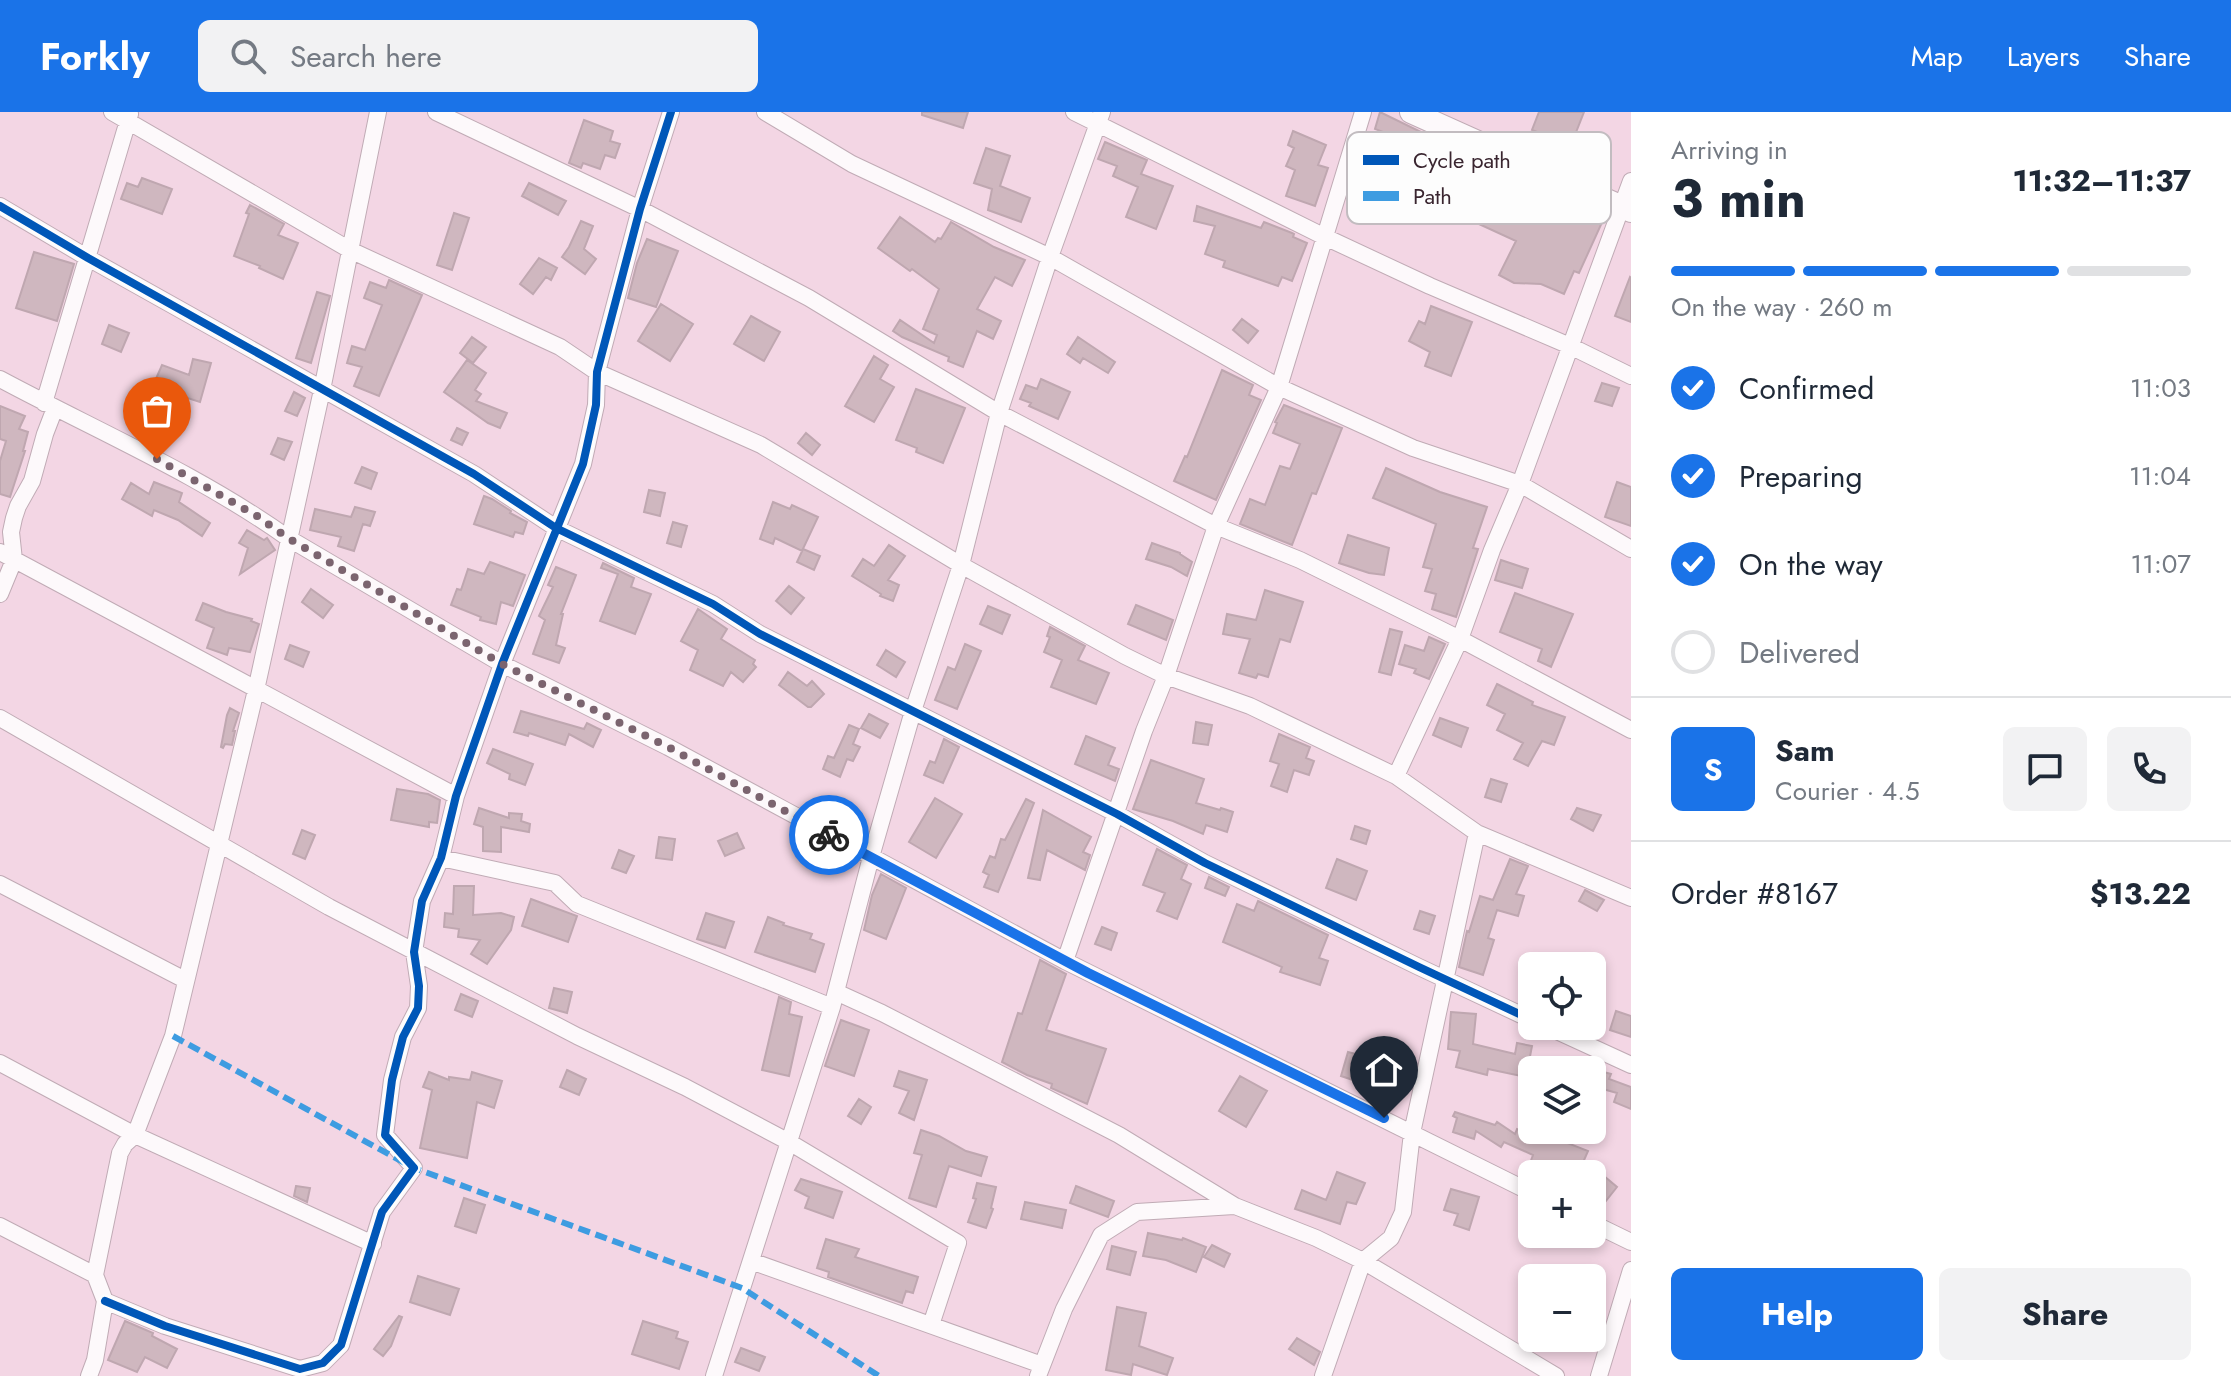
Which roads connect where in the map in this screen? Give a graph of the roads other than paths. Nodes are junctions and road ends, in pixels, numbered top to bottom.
1 (112, 112) edge
2 (378, 112) edge
3 (436, 112) edge
4 (671, 112) edge
5 (765, 112) edge
6 (1074, 112) edge
7 (1363, 112) edge
8 (1411, 112) edge
9 (129, 116) edge
10 (1099, 118) edge
11 (1357, 132) edge
12 (1456, 132) edge
13 (1347, 165) edge
14 (1631, 181) edge
15 (0, 206) edge
16 (1626, 208) edge
17 (640, 209) junction
18 (1325, 237) junction
19 (350, 250) junction
20 (1050, 257) junction
21 (88, 258) junction
22 (1570, 346) junction
23 (597, 372) junction
24 (1631, 376) edge
25 (0, 379) edge
26 (1279, 387) junction
27 (322, 390) junction
28 (50, 406) junction
29 (999, 413) junction
30 (1520, 484) junction
31 (1216, 526) junction
32 (556, 528) junction
33 (288, 538) junction
34 (1631, 549) edge
35 (7, 556) edge
36 (961, 565) junction
37 (0, 594) edge
38 (1460, 639) junction
39 (502, 664) junction
40 (1166, 676) junction
41 (256, 690) junction
42 (913, 711) junction
43 (0, 718) edge
44 (1631, 730) edge
45 (1396, 776) junction
46 (456, 796) junction
47 (1117, 814) junction
48 (1477, 833) junction
49 (219, 843) junction
50 (871, 857) junction
51 (441, 858) junction
52 (0, 884) edge
53 (1631, 898) edge
54 (414, 952) junction
55 (1065, 961) junction
56 (185, 980) junction
57 (1446, 980) junction
58 (834, 1000) junction
59 (1518, 1013) edge
60 (1577, 1040) edge
61 (0, 1063) edge
62 (1631, 1065) edge
63 (1412, 1133) junction
64 (135, 1135) junction
65 (789, 1142) junction
66 (1518, 1186) edge
67 (1235, 1206) junction
68 (0, 1226) edge
69 (1606, 1230) edge
70 (1631, 1242) edge
71 (373, 1244) junction
72 (751, 1261) junction
73 (1363, 1261) junction
74 (1631, 1270) edge
75 (95, 1275) junction
76 (105, 1301) junction
77 (931, 1325) junction
78 (1040, 1370) edge
79 (89, 1376) edge
80 (714, 1376) edge
81 (1323, 1376) edge
82 (1556, 1376) edge
83 (1599, 1376) edge

1 - 9 street
2 - 19 street
3 - 17 street
4 - 17 street
5 - 20 street
6 - 10 street
7 - 11 street
8 - 12 street
9 - 19 street
9 - 21 street
10 - 18 street
10 - 20 street
13 - 18 street
14 - 16 street
15 - 21 street
16 - 22 street
17 - 23 street
17 - 29 street
18 - 22 street
18 - 26 street
19 - 23 street
19 - 27 street
20 - 26 street
20 - 29 street
21 - 27 street
21 - 28 street
22 - 24 street
22 - 30 street
23 - 32 street
23 - 36 street
25 - 28 street
26 - 30 street
26 - 31 street
27 - 32 street
27 - 33 street
28 - 33 street
28 - 35 street
29 - 31 street
29 - 36 street
30 - 34 street
30 - 38 street
31 - 38 street
31 - 40 street
32 - 39 street
32 - 42 street
33 - 39 street
33 - 41 street
35 - 37 street
35 - 41 street
36 - 40 street
36 - 42 street
38 - 44 street
38 - 45 street
39 - 46 street
39 - 50 street
40 - 45 street
40 - 47 street
41 - 46 street
41 - 49 street
42 - 47 street
42 - 50 street
43 - 49 street
45 - 48 street
46 - 51 street
47 - 55 street
47 - 57 street
48 - 53 street
48 - 57 street
49 - 54 street
49 - 56 street
50 - 55 street
50 - 58 street
51 - 54 street
51 - 58 street
52 - 56 street
54 - 65 street
54 - 71 street
55 - 63 street
56 - 64 street
57 - 59 street
57 - 63 street
58 - 65 street
58 - 67 street
60 - 62 street
61 - 64 street
63 - 66 street
63 - 73 street
64 - 71 street
64 - 75 street
65 - 72 street
65 - 77 street
67 - 73 street
67 - 78 street
68 - 75 street
69 - 70 street
71 - 76 street
72 - 77 street
72 - 80 street
73 - 81 street
73 - 82 street
74 - 83 street
75 - 76 street
76 - 79 street
77 - 78 street

